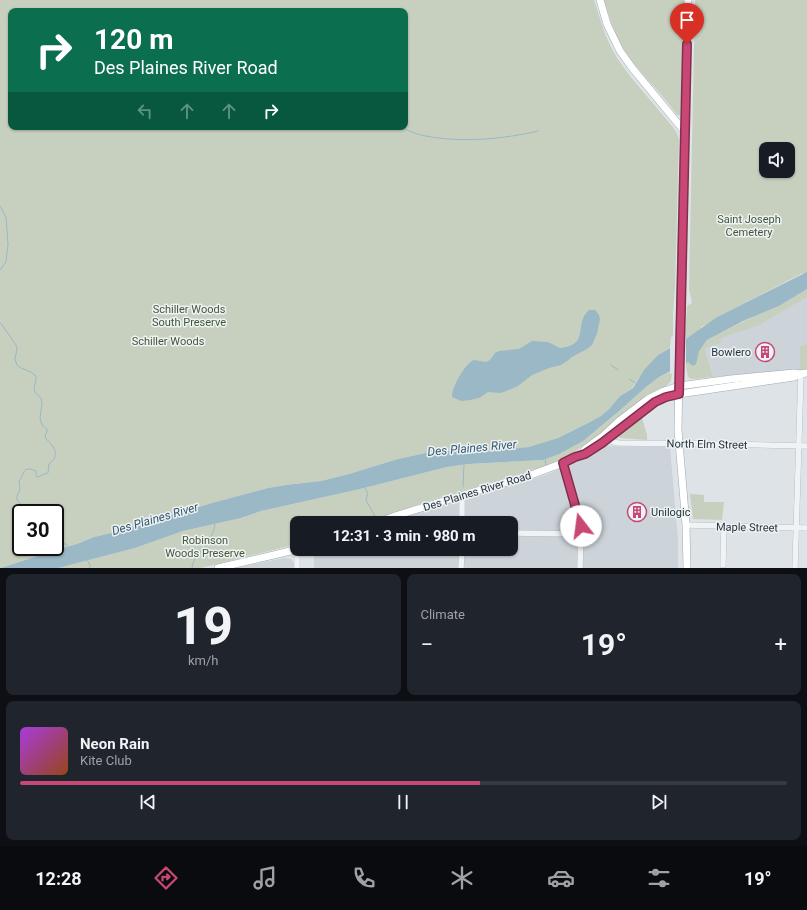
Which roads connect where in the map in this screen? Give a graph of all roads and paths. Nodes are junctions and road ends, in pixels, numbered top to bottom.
1 (600, 0) edge
2 (688, 0) edge
3 (685, 132) junction
4 (804, 373) edge
5 (679, 386) junction
6 (679, 394) junction
7 (607, 440) junction
8 (679, 443) junction
9 (799, 446) junction
10 (807, 446) edge
11 (575, 457) junction
12 (563, 463) junction
13 (460, 496) junction
14 (395, 516) edge
15 (462, 516) edge
16 (686, 525) junction
17 (724, 526) junction
18 (797, 528) junction
19 (807, 528) edge
20 (518, 533) edge
21 (580, 534) junction
22 (290, 551) edge
23 (298, 556) edge
24 (462, 556) edge
25 (723, 565) dead end
26 (218, 568) edge
27 (298, 568) edge
28 (461, 568) edge
29 (580, 568) edge
30 (686, 568) edge
31 (795, 568) edge

1 - 3 main road
2 - 3 main road
3 - 5 main road
4 - 5 main road, Des Plaines River Road
4 - 6 main road, Des Plaines River Road
4 - 9 street
5 - 6 main road
5 - 11 main road, Des Plaines River Road
6 - 7 main road, Des Plaines River Road
6 - 8 main road
7 - 8 street, North Elm Street
7 - 11 main road, Des Plaines River Road
8 - 9 street, North Elm Street
8 - 16 main road
9 - 10 street, North Elm Street
9 - 18 street
11 - 12 main road, Des Plaines River Road
12 - 13 main road, Des Plaines River Road
12 - 21 street
13 - 14 main road, Des Plaines River Road
13 - 15 street
16 - 17 street, Maple Street
16 - 30 main road
17 - 18 street, Maple Street
17 - 25 street
18 - 19 street, Maple Street
18 - 31 street
20 - 21 street
21 - 29 street
22 - 26 main road
23 - 27 street
24 - 28 street

